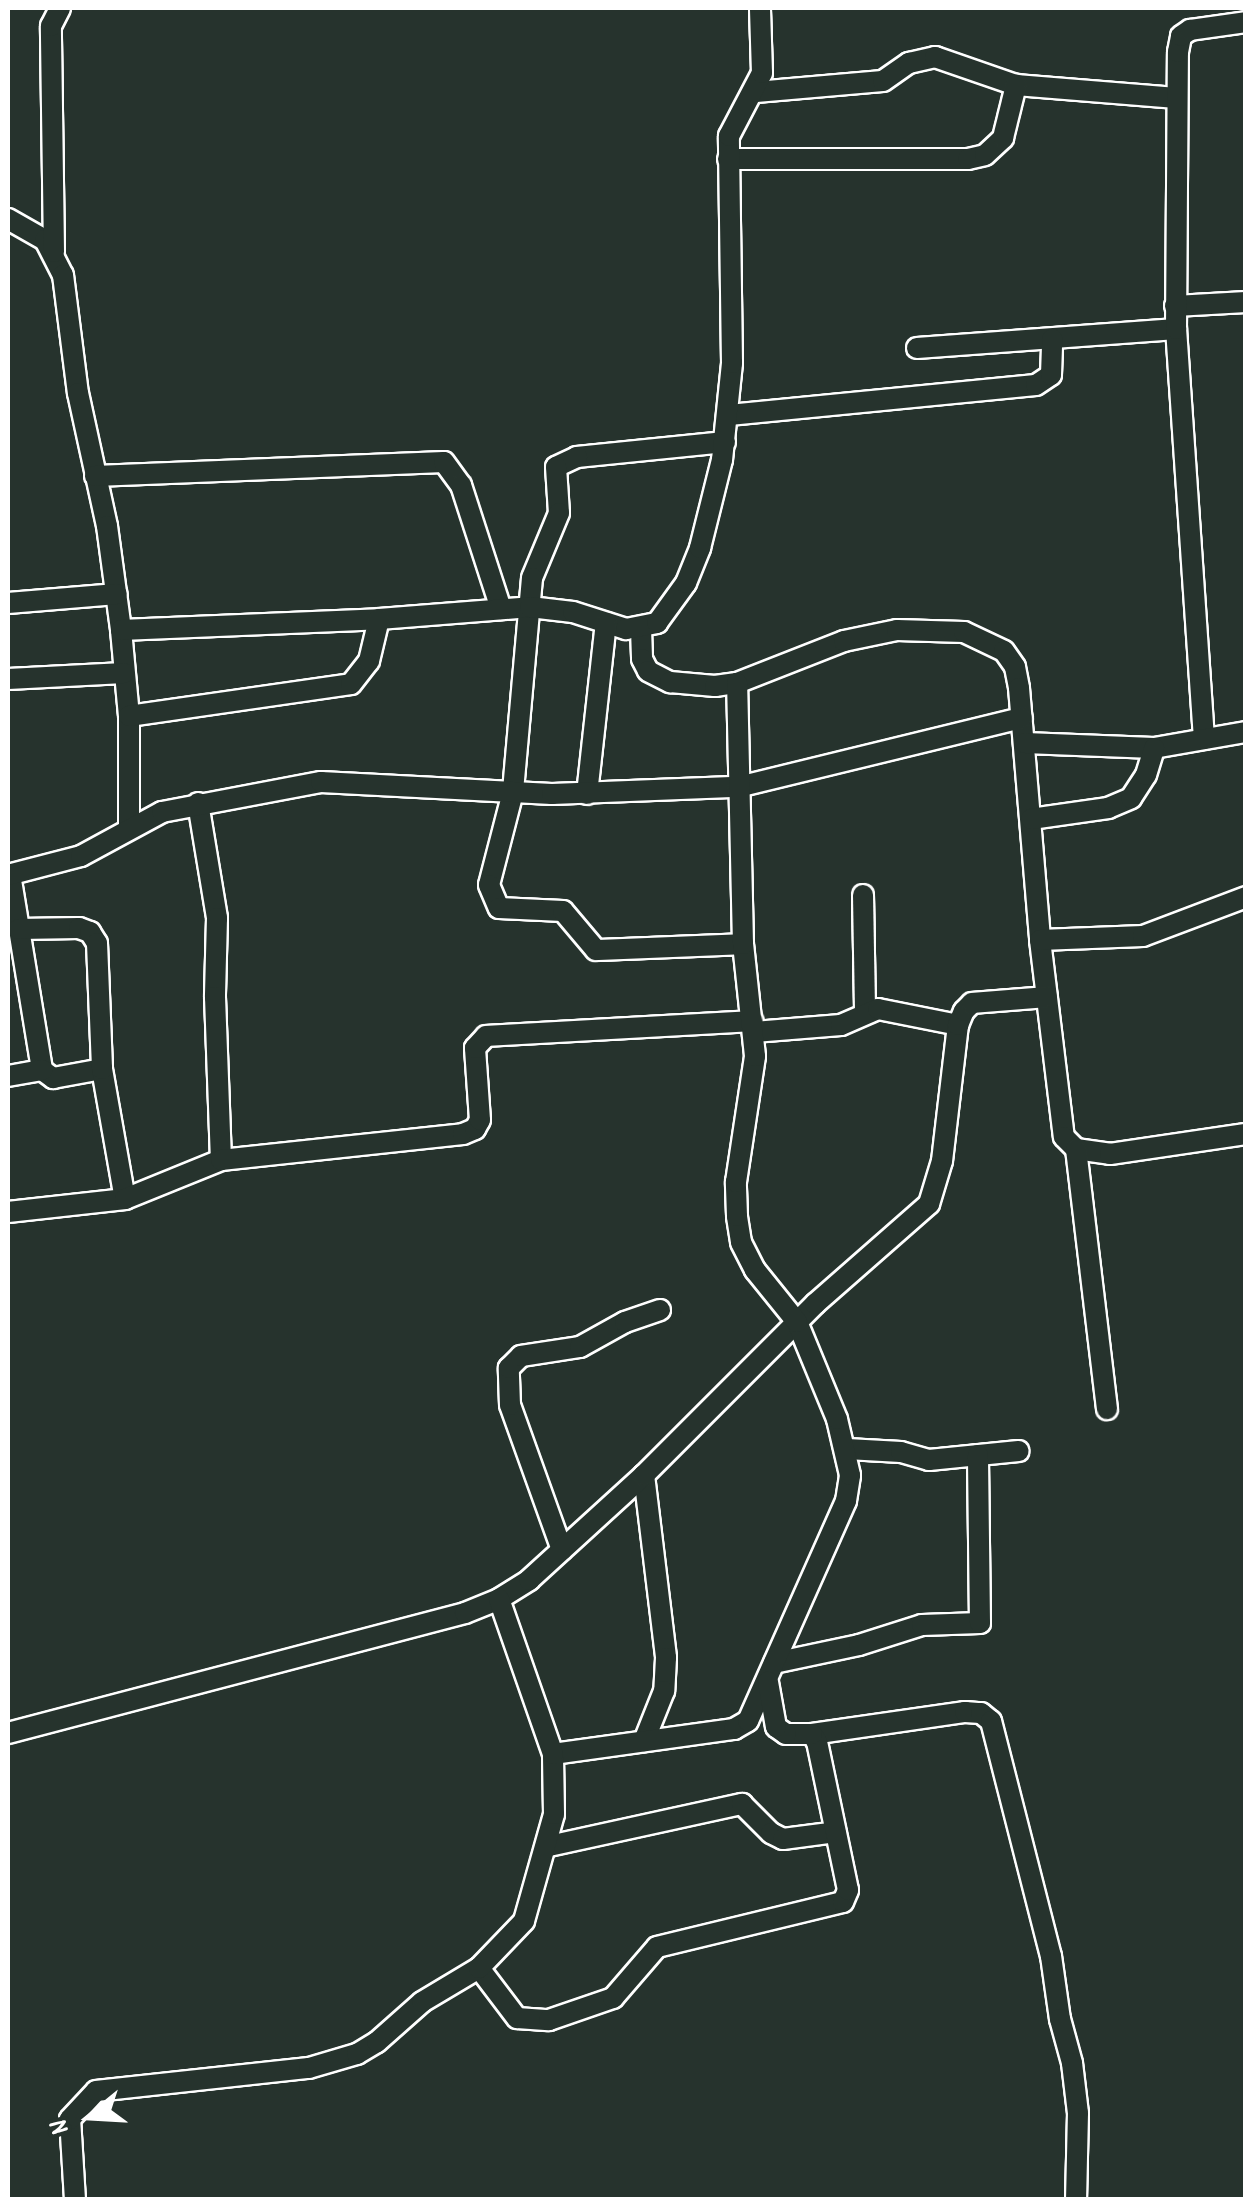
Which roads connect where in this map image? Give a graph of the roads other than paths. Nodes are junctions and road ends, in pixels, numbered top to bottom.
1 (60, 8) edge
2 (760, 8) edge
3 (1246, 22) edge
4 (1016, 85) junction
5 (756, 92) junction
6 (1176, 98) junction
7 (728, 158) junction
8 (8, 220) edge
9 (54, 252) junction
10 (1246, 302) edge
11 (1175, 306) junction
12 (1176, 329) junction
13 (1052, 339) junction
14 (917, 348) dead end
15 (729, 416) junction
16 (725, 442) junction
17 (94, 476) junction
18 (117, 594) junction
19 (8, 603) edge
20 (530, 606) junction
21 (500, 609) junction
22 (379, 619) junction
23 (606, 623) junction
24 (641, 628) junction
25 (121, 630) junction
26 (124, 674) junction
27 (8, 679) edge
28 (737, 683) junction
29 (129, 716) junction
30 (1022, 718) junction
31 (1246, 732) edge
32 (1204, 739) junction
33 (1025, 743) junction
34 (1154, 748) junction
35 (738, 786) junction
36 (513, 792) junction
37 (588, 794) junction
38 (198, 803) junction
39 (1031, 819) junction
40 (130, 828) junction
41 (9, 874) edge
42 (863, 895) dead end
43 (1246, 898) edge
44 (19, 929) junction
45 (1040, 940) junction
46 (743, 944) junction
47 (1046, 996) junction
48 (865, 1011) junction
49 (958, 1025) junction
50 (754, 1026) junction
51 (102, 1069) junction
52 (42, 1070) junction
53 (8, 1076) edge
54 (1246, 1134) edge
55 (1076, 1150) junction
56 (221, 1160) junction
57 (125, 1199) junction
58 (8, 1212) edge
59 (660, 1310) dead end
60 (797, 1322) junction
61 (1107, 1410) dead end
62 (847, 1449) junction
63 (1019, 1451) dead end
64 (978, 1455) junction
65 (644, 1475) junction
66 (562, 1550) junction
67 (499, 1599) junction
68 (771, 1671) junction
69 (8, 1733) edge
70 (812, 1734) junction
71 (644, 1740) junction
72 (553, 1754) junction
73 (836, 1832) junction
74 (549, 1846) junction
75 (480, 1968) junction
76 (76, 2200) edge
77 (1076, 2200) edge

1 - 9 street
2 - 5 street
3 - 6 street
4 - 5 street
4 - 6 street
4 - 7 street
5 - 7 street
6 - 11 street
7 - 15 street
8 - 9 street
9 - 17 street
10 - 11 street
11 - 12 street
12 - 13 street
12 - 32 street
13 - 14 street
13 - 15 street
15 - 16 street
16 - 20 street
16 - 24 street
17 - 18 street
17 - 21 street
18 - 19 street
18 - 25 street
20 - 21 street
20 - 23 street
20 - 36 street
21 - 22 street
22 - 25 street
22 - 29 street
23 - 24 street
23 - 37 street
24 - 28 street
25 - 26 street
26 - 27 street
26 - 29 street
28 - 30 street
28 - 35 street
29 - 40 street
30 - 33 street
30 - 35 street
31 - 32 street
32 - 34 street
33 - 34 street
33 - 39 street
34 - 39 street
35 - 37 street
35 - 46 street
36 - 37 street
36 - 38 street
36 - 46 street
38 - 40 street
38 - 56 street
39 - 45 street
40 - 41 street
41 - 44 street
42 - 48 street
43 - 45 street
44 - 51 street
44 - 52 street
45 - 47 street
46 - 50 street
47 - 49 street
47 - 55 street
48 - 49 street
48 - 50 street
49 - 60 street
50 - 56 street
50 - 60 street
51 - 52 street
51 - 57 street
52 - 53 street
54 - 55 street
55 - 61 street
56 - 57 street
57 - 58 street
59 - 66 street
60 - 62 street
60 - 65 street
62 - 64 street
62 - 68 street
63 - 64 street
64 - 68 street
65 - 66 street
65 - 71 street
66 - 67 street
67 - 69 street
67 - 72 street
68 - 70 street
68 - 71 street
70 - 73 street
70 - 77 street
71 - 72 street
72 - 74 street
73 - 74 street
73 - 75 street
74 - 75 street
75 - 76 street

